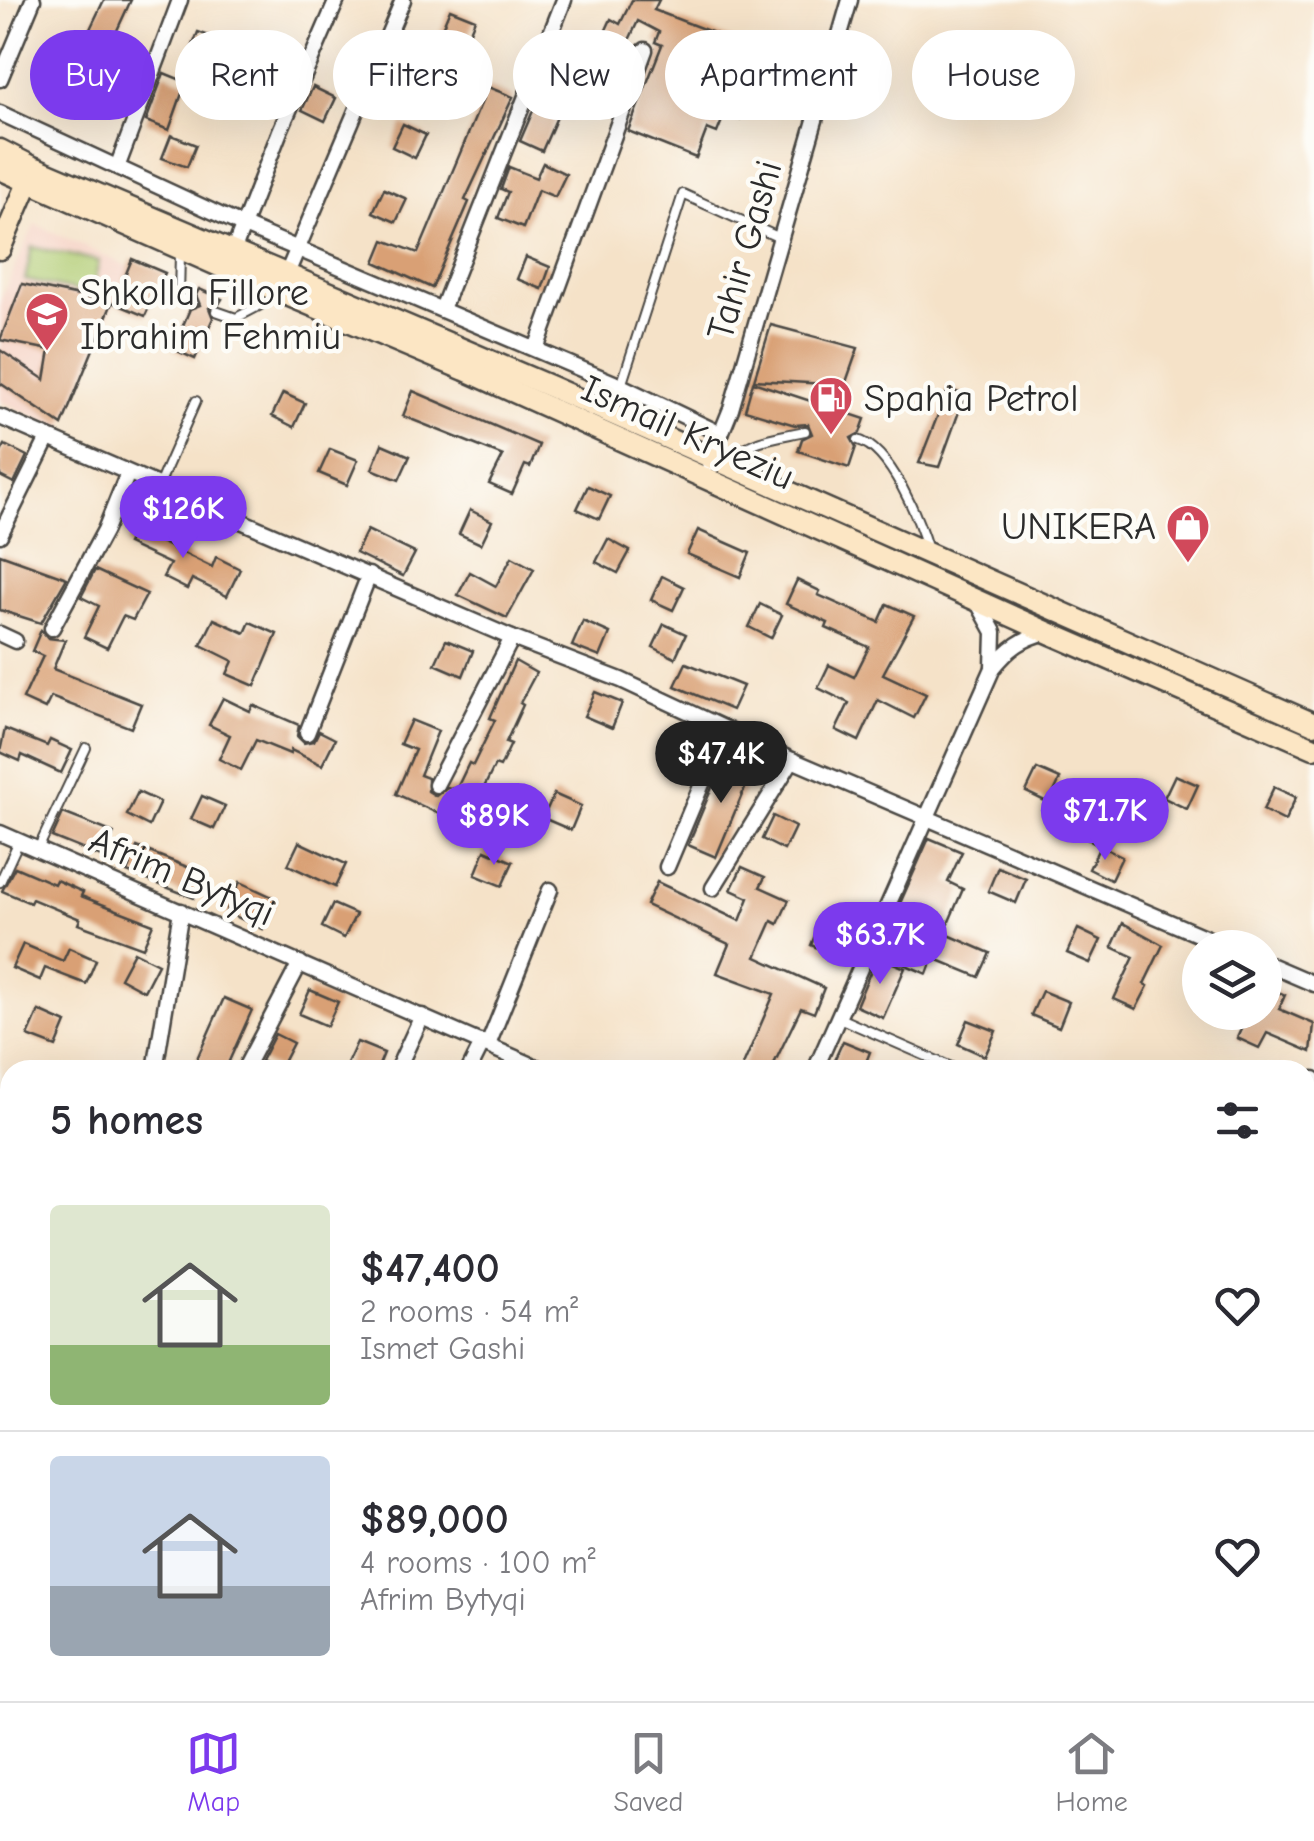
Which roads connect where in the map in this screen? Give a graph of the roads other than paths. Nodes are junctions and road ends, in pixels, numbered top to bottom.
1 (32, 0) edge
2 (180, 0) edge
3 (336, 0) edge
4 (403, 0) edge
5 (564, 0) edge
6 (850, 0) edge
7 (0, 78) edge
8 (0, 113) edge
9 (619, 120) edge
10 (0, 150) edge
11 (118, 166) junction
12 (0, 169) edge
13 (30, 176) junction
14 (244, 226) junction
15 (782, 239) junction
16 (180, 248) junction
17 (297, 248) junction
18 (0, 250) edge
19 (233, 252) junction
20 (284, 285) junction
21 (193, 302) dead end
22 (442, 309) junction
23 (216, 311) dead end
24 (536, 349) junction
25 (621, 386) junction
26 (196, 401) dead end
27 (0, 416) edge
28 (805, 431) dead end
29 (720, 434) junction
30 (48, 438) junction
31 (858, 440) dead end
32 (714, 467) junction
33 (128, 473) junction
34 (158, 486) junction
35 (0, 535) edge
36 (930, 554) junction
37 (369, 575) junction
38 (975, 599) junction
39 (52, 628) dead end
40 (1048, 632) junction
41 (0, 634) edge
42 (512, 638) junction
43 (16, 641) dead end
44 (993, 668) junction
45 (1314, 724) edge
46 (726, 729) junction
47 (307, 733) dead end
48 (86, 748) dead end
49 (1314, 748) edge
50 (792, 760) junction
51 (436, 785) dead end
52 (925, 818) junction
53 (0, 833) edge
54 (18, 841) junction
55 (38, 849) junction
56 (667, 867) dead end
57 (0, 882) edge
58 (714, 888) dead end
59 (550, 890) dead end
60 (181, 911) junction
61 (1188, 930) edge
62 (300, 963) junction
63 (1282, 970) edge
64 (1314, 984) edge
65 (422, 1016) junction
66 (837, 1018) junction
67 (486, 1044) junction
68 (158, 1060) edge
69 (249, 1060) edge
70 (402, 1060) edge
71 (476, 1060) edge
72 (521, 1060) edge
73 (819, 1060) edge
74 (935, 1060) edge

1 - 7 street
2 - 11 street
3 - 14 street
4 - 17 street
5 - 22 street
6 - 15 street, Tahir Gashi
8 - 11 street
9 - 24 street
10 - 13 main road, Ismail Kryeziu
11 - 14 street
12 - 13 main road, Ismail Kryeziu
13 - 16 main road, Ismail Kryeziu
13 - 18 main road
13 - 19 main road, Ismail Kryeziu
14 - 17 street
14 - 19 street
15 - 25 lane
15 - 29 street, Tahir Gashi
16 - 20 main road, Ismail Kryeziu
16 - 21 lane
17 - 20 street
17 - 22 street
19 - 20 main road, Ismail Kryeziu
20 - 23 lane
20 - 32 main road, Ismail Kryeziu
22 - 24 street
24 - 25 street
25 - 29 street
26 - 34 lane
27 - 30 street
28 - 32 lane
29 - 32 street, Tahir Gashi
30 - 33 street
30 - 35 street
31 - 36 lane
32 - 36 main road, Ismail Kryeziu
32 - 38 main road, Ismail Kryeziu
33 - 34 street
33 - 39 street
34 - 37 street
36 - 45 main road, Ismail Kryeziu
37 - 42 street
37 - 47 street
38 - 40 main road, Ismail Kryeziu
38 - 44 street
40 - 44 street
40 - 49 main road, Ismail Kryeziu
41 - 43 street
42 - 46 street
42 - 51 street
44 - 52 street
46 - 50 street
46 - 56 street
48 - 55 lane, Afrim Bytyqi
50 - 52 street
50 - 58 street
52 - 61 street
52 - 66 street
53 - 54 street, Afrim Bytyqi
54 - 55 street, Afrim Bytyqi
54 - 57 lane
55 - 60 street, Afrim Bytyqi
59 - 67 street
60 - 62 street, Afrim Bytyqi
60 - 68 street
62 - 65 street, Afrim Bytyqi
62 - 69 street, Afrim Bytyqi
63 - 64 street
65 - 67 street, Afrim Bytyqi
65 - 70 street
66 - 73 street
66 - 74 lane
67 - 71 street
67 - 72 street, Afrim Bytyqi

